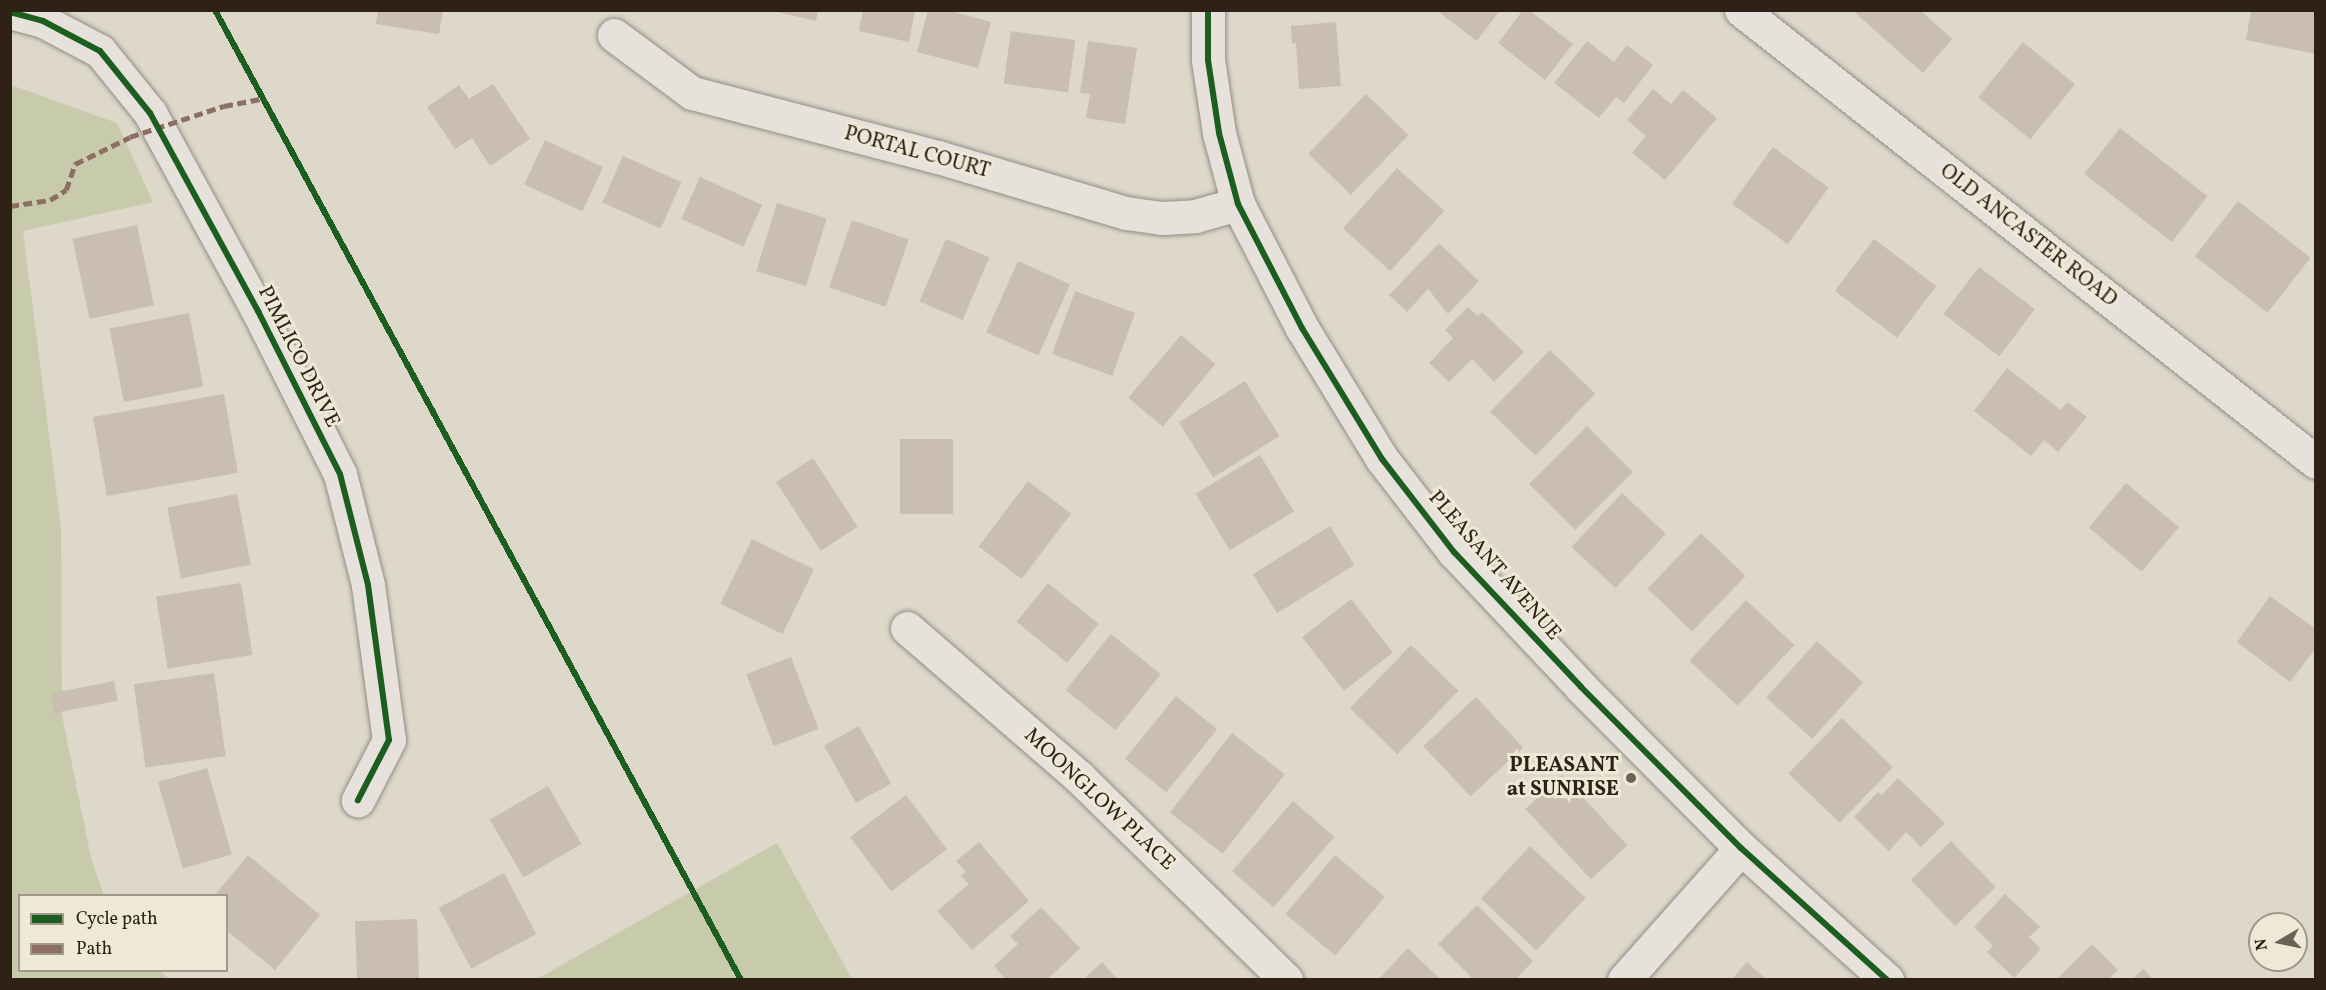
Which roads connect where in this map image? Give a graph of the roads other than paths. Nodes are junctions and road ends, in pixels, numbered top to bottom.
1 (1208, 10) edge
2 (1741, 10) edge
3 (10, 12) edge
4 (614, 35) dead end
5 (1238, 204) junction
6 (2316, 462) edge
7 (907, 628) dead end
8 (358, 800) dead end
9 (1741, 848) junction
10 (1286, 980) edge
11 (1624, 980) edge
12 (1887, 980) edge

1 - 5 street, PLEASANT AVENUE
2 - 6 street, OLD ANCASTER ROAD
3 - 8 street, PIMLICO DRIVE
4 - 5 street, PORTAL COURT
5 - 9 street, PLEASANT AVENUE
7 - 10 street, MOONGLOW PLACE
9 - 11 street
9 - 12 street, PLEASANT AVENUE

